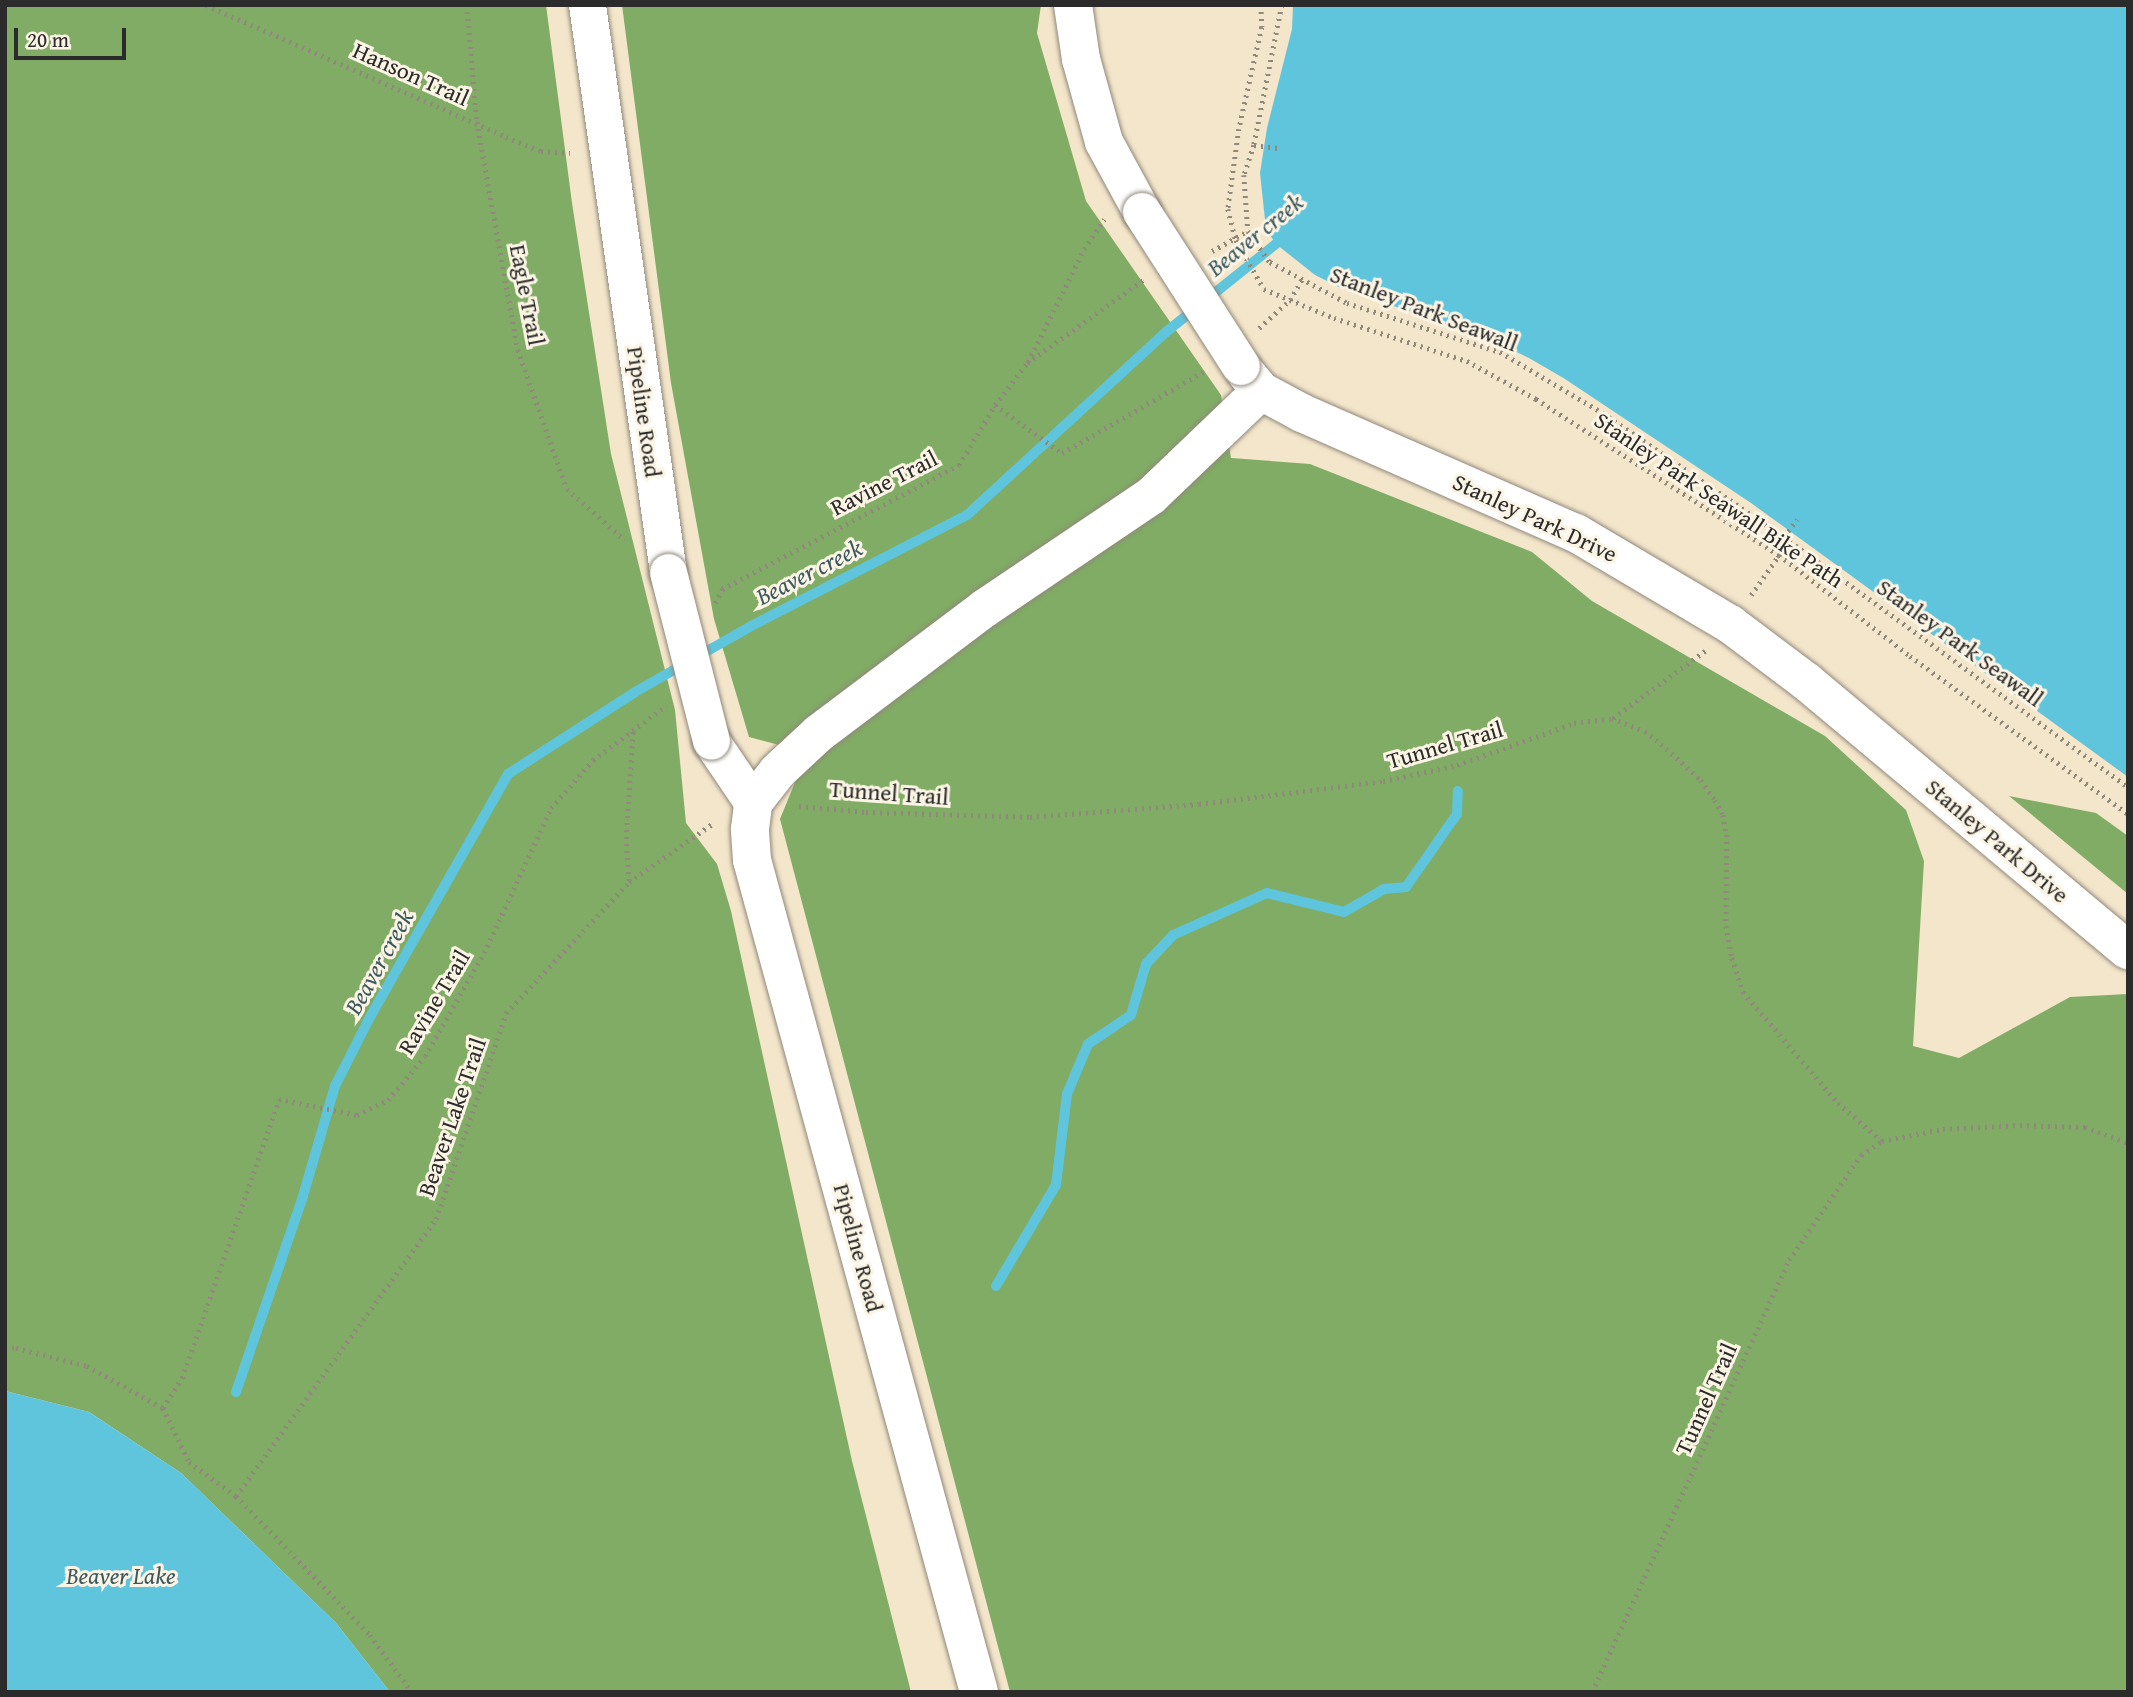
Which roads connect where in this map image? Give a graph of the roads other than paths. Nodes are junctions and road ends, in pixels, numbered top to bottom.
1 (587, 5) edge
2 (1073, 5) edge
3 (1240, 365) junction
4 (753, 803) junction
5 (2128, 950) edge
6 (978, 1692) edge

1 - 4 street, Pipeline Road, bridge
2 - 3 street, Stanley Park Drive, bridge
3 - 4 street
3 - 5 street, Stanley Park Drive
4 - 6 street, Pipeline Road

